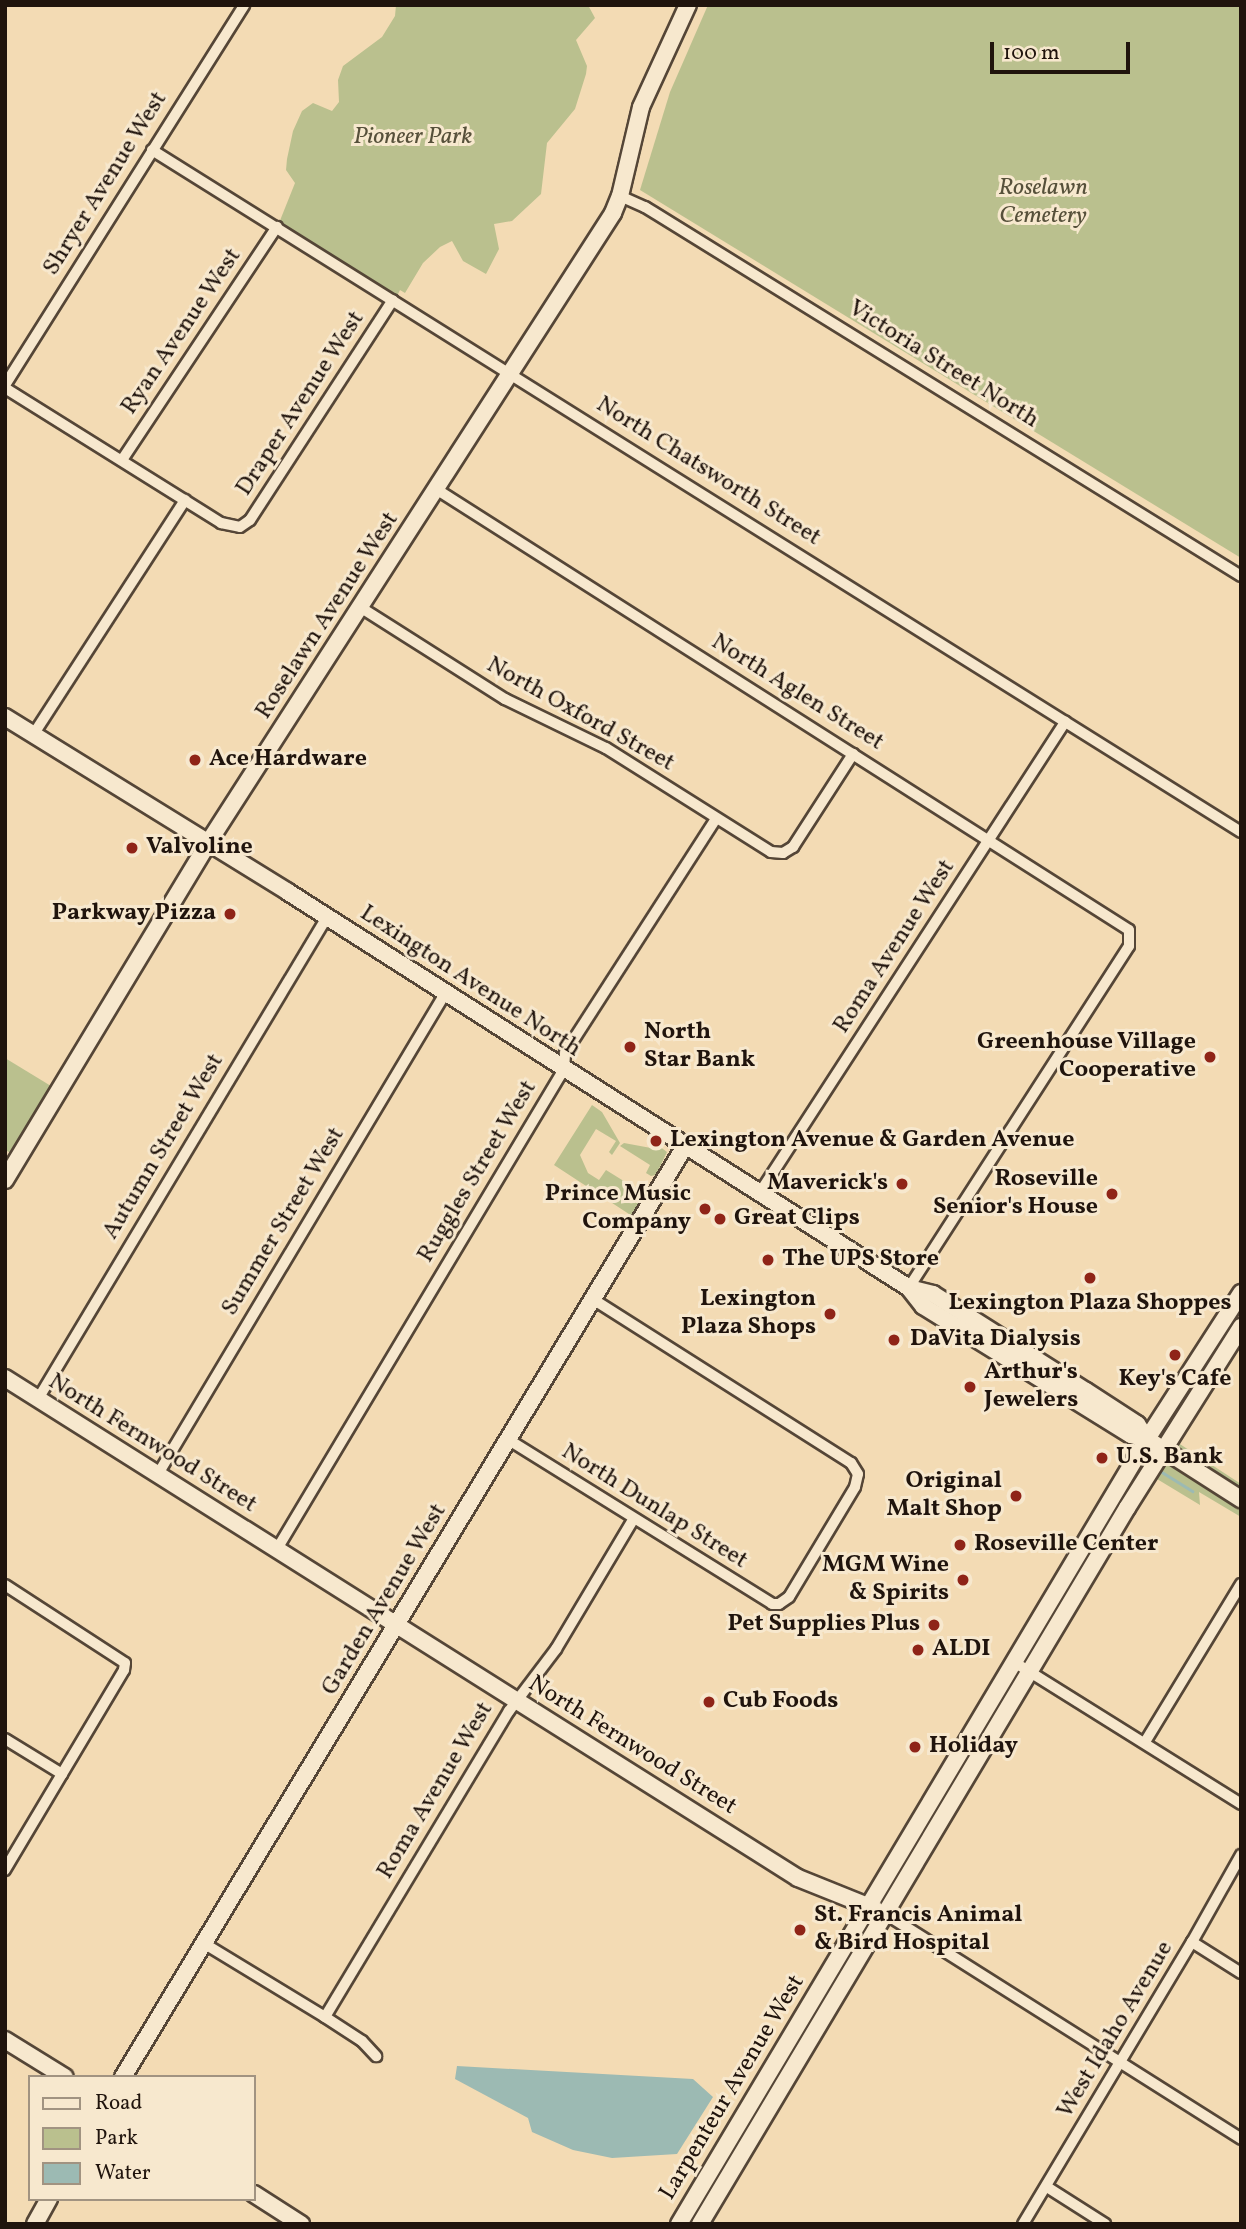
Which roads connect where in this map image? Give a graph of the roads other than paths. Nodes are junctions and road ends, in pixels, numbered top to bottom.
1 (244, 5) edge
2 (688, 5) edge
3 (152, 149) junction
4 (620, 195) junction
5 (277, 227) junction
6 (393, 300) junction
7 (511, 373) junction
8 (5, 386) edge
9 (122, 460) junction
10 (436, 489) junction
11 (185, 500) junction
12 (1241, 576) edge
13 (360, 607) junction
14 (5, 717) edge
15 (1065, 722) junction
16 (33, 735) junction
17 (853, 754) junction
18 (716, 819) junction
19 (1241, 832) edge
20 (989, 842) junction
21 (208, 843) junction
22 (327, 917) junction
23 (446, 992) junction
24 (564, 1069) junction
25 (685, 1146) junction
26 (5, 1180) edge
27 (759, 1194) junction
28 (909, 1288) junction
29 (1241, 1293) edge
30 (593, 1299) junction
31 (1241, 1326) edge
32 (5, 1378) edge
33 (38, 1399) junction
34 (1147, 1439) junction
35 (509, 1440) junction
36 (1163, 1449) junction
37 (158, 1474) junction
38 (1241, 1499) edge
39 (633, 1520) junction
40 (277, 1549) junction
41 (1241, 1584) edge
42 (5, 1585) edge
43 (397, 1624) junction
44 (1014, 1662) junction
45 (1029, 1670) junction
46 (516, 1699) junction
47 (5, 1739) edge
48 (1145, 1742) junction
49 (62, 1774) junction
50 (1241, 1804) edge
51 (1241, 1855) edge
52 (5, 1870) edge
53 (868, 1906) junction
54 (884, 1913) junction
55 (1192, 1942) junction
56 (205, 1944) junction
57 (1241, 1973) edge
58 (325, 2017) junction
59 (5, 2040) edge
60 (376, 2056) dead end
61 (1120, 2062) junction
62 (62, 2075) edge
63 (124, 2075) edge
64 (1241, 2139) edge
65 (1047, 2187) junction
66 (256, 2195) edge
67 (49, 2201) edge
68 (35, 2224) edge
69 (301, 2224) edge
70 (679, 2224) edge
71 (700, 2224) edge
72 (1023, 2224) edge
73 (1105, 2224) edge

1 - 3 street, Shryer Avenue West
2 - 4 street, Roselawn Avenue West
3 - 5 street, North Chatsworth Street
3 - 8 street, Shryer Avenue West
4 - 7 street, Roselawn Avenue West
4 - 12 street, Victoria Street North
5 - 6 street, North Chatsworth Street
5 - 9 street, Ryan Avenue West
6 - 7 street, North Chatsworth Street
6 - 11 street, Draper Avenue West
7 - 10 street, Roselawn Avenue West
7 - 15 street, North Chatsworth Street
8 - 9 street
9 - 11 street
10 - 13 street, Roselawn Avenue West
10 - 17 street, North Aglen Street
11 - 16 street
13 - 18 street, North Oxford Street
13 - 21 street, Roselawn Avenue West
14 - 16 street, Lexington Avenue North
15 - 19 street, North Chatsworth Street
15 - 20 street, Roma Avenue West
16 - 21 street, Lexington Avenue North
17 - 18 street, North Oxford Street
17 - 20 street, North Aglen Street
18 - 24 street, Ruggles Street West
20 - 27 street, Roma Avenue West
20 - 28 street, North Aglen Street
21 - 22 street, Lexington Avenue North
21 - 26 street, Roselawn Avenue West
22 - 23 street, Lexington Avenue North
22 - 33 street, Autumn Street West
23 - 24 street, Lexington Avenue North
23 - 37 street, Summer Street West
24 - 25 street, Lexington Avenue North
24 - 40 street, Ruggles Street West
25 - 27 street, Lexington Avenue North
25 - 30 street, Garden Avenue West
27 - 28 street, Lexington Avenue North
28 - 34 street, Lexington Avenue North
29 - 34 street, Larpenteur Avenue West
30 - 35 street, Garden Avenue West
30 - 39 street, North Dunlap Street
31 - 36 street, Larpenteur Avenue West
32 - 33 street, North Fernwood Street
33 - 37 street, North Fernwood Street
34 - 36 street, Lexington Avenue North
34 - 44 street, Larpenteur Avenue West
35 - 39 street, North Dunlap Street
35 - 43 street, Garden Avenue West
36 - 38 street, Lexington Avenue North
36 - 45 street, Larpenteur Avenue West
37 - 40 street, North Fernwood Street
39 - 46 street, Roma Avenue West
40 - 43 street, North Fernwood Street
41 - 48 street
42 - 49 street
43 - 46 street, North Fernwood Street
43 - 56 street, Garden Avenue West
44 - 45 street
44 - 53 street, Larpenteur Avenue West
45 - 48 street
45 - 54 street, Larpenteur Avenue West
46 - 53 street, North Fernwood Street
46 - 58 street, Roma Avenue West
47 - 49 street
48 - 50 street
49 - 52 street
51 - 55 street, West Idaho Avenue
53 - 54 street, North Fernwood Street
53 - 70 street, Larpenteur Avenue West
54 - 61 street, North Fernwood Street
54 - 71 street, Larpenteur Avenue West
55 - 57 street
55 - 61 street, West Idaho Avenue
56 - 58 street
56 - 63 street, Garden Avenue West
58 - 60 street
59 - 62 street
61 - 64 street, North Fernwood Street
61 - 65 street, West Idaho Avenue
65 - 72 street, West Idaho Avenue
65 - 73 street
66 - 69 street
67 - 68 street

